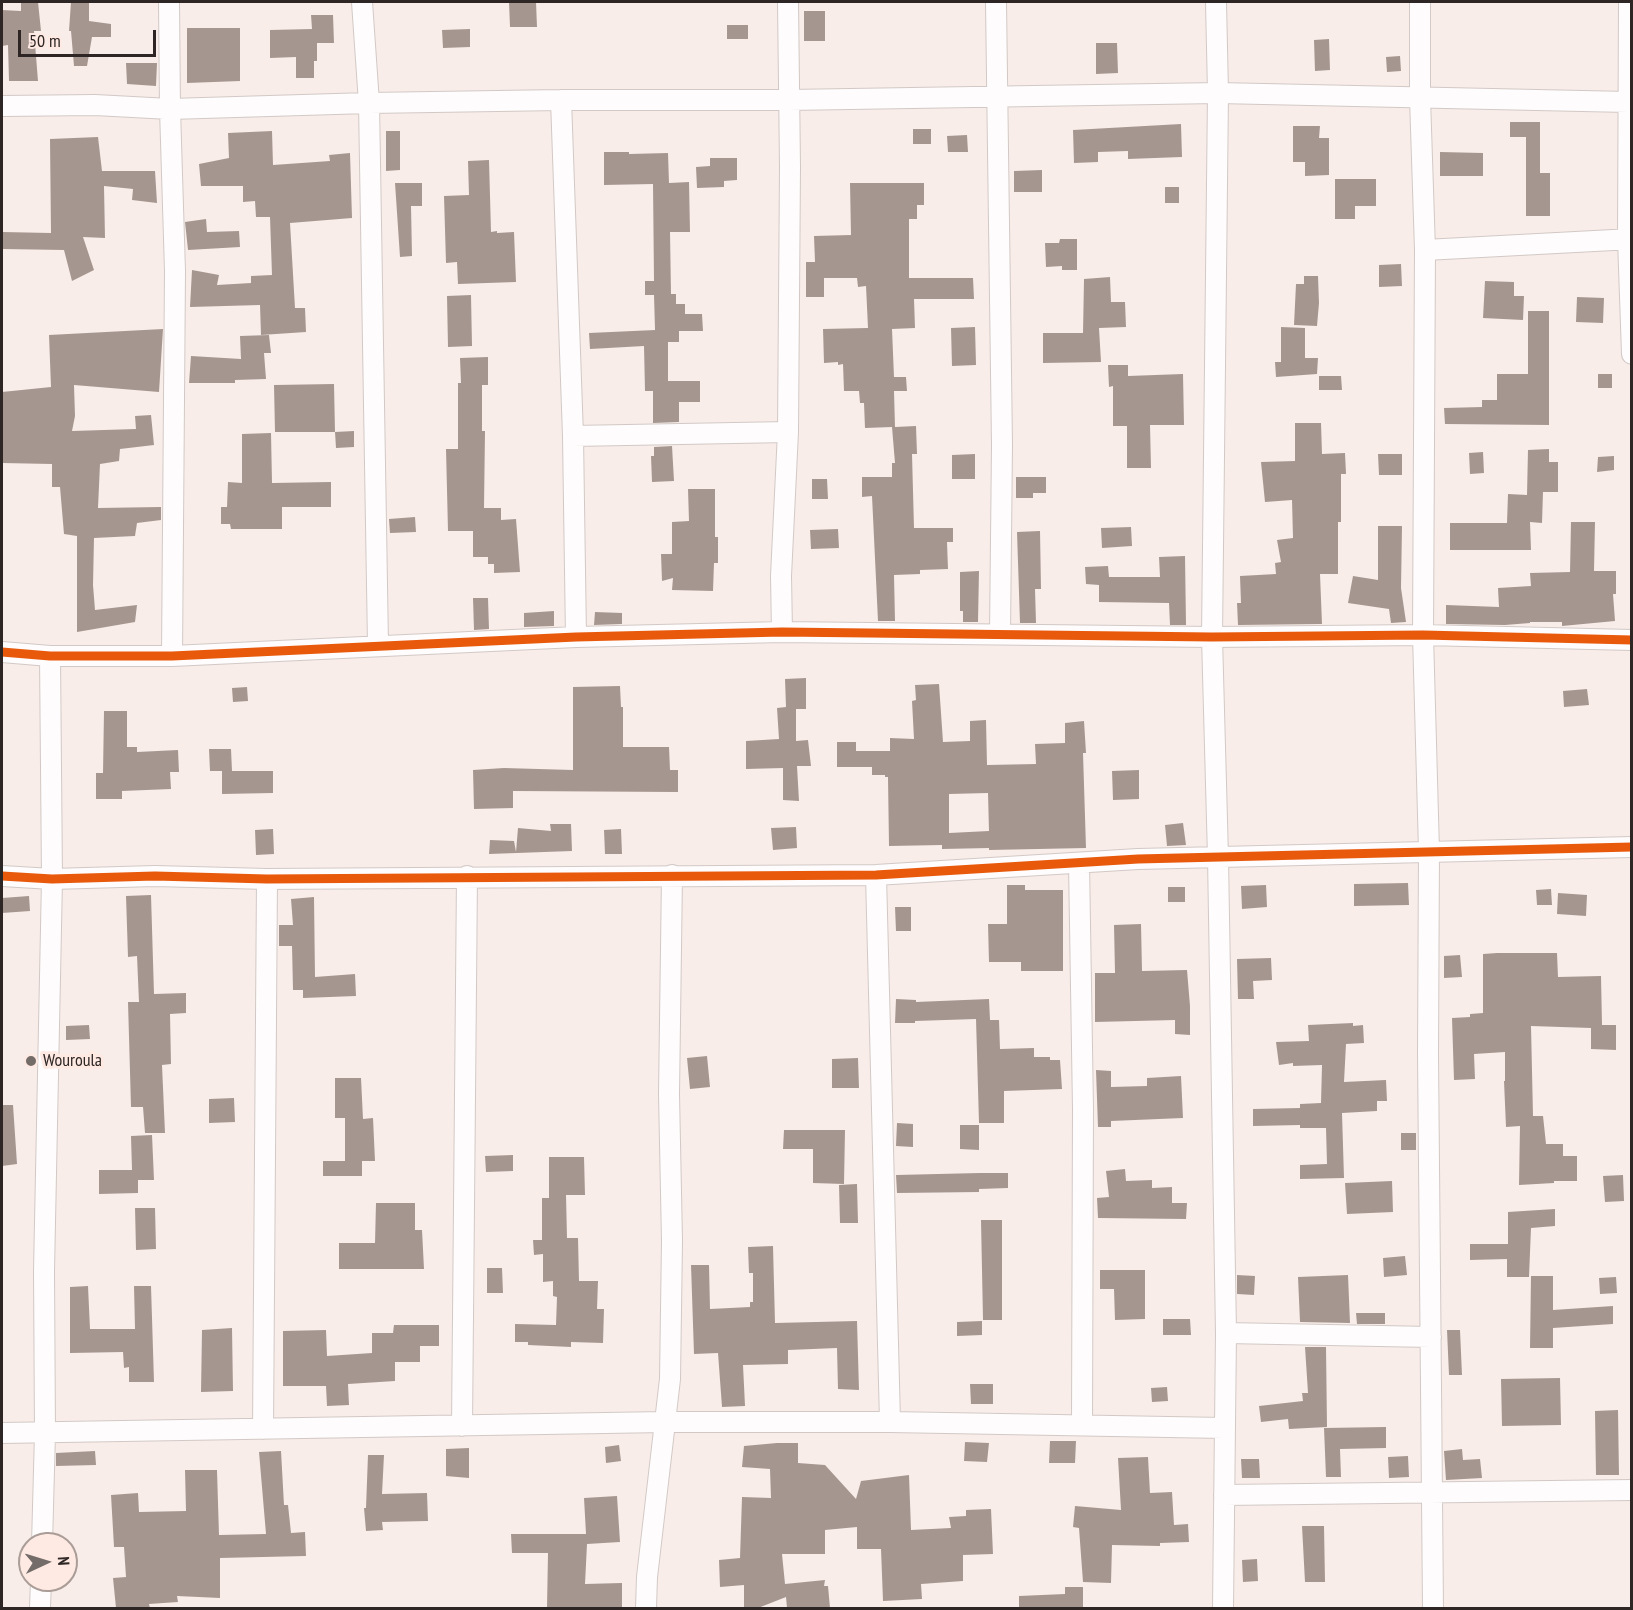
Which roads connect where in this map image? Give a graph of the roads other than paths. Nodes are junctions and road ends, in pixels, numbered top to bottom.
1 (170, 2) edge
2 (362, 2) edge
3 (788, 2) edge
4 (996, 2) edge
5 (1216, 2) edge
6 (1420, 2) edge
7 (1629, 2) edge
8 (1631, 23) edge
9 (1218, 93) junction
10 (997, 97) junction
11 (1420, 98) junction
12 (561, 100) junction
13 (789, 100) junction
14 (1628, 102) junction
15 (369, 103) junction
16 (2, 106) edge
17 (170, 109) junction
18 (1630, 239) edge
19 (1425, 250) junction
20 (1632, 354) edge
21 (788, 432) junction
22 (573, 436) junction
23 (782, 632) junction
24 (1000, 634) junction
25 (1423, 636) junction
26 (576, 637) junction
27 (1212, 637) junction
28 (1632, 640) edge
29 (378, 645) junction
30 (2, 652) edge
31 (50, 656) junction
32 (172, 656) junction
33 (1632, 847) edge
34 (1429, 851) junction
35 (1218, 857) junction
36 (1079, 863) junction
37 (672, 875) junction
38 (876, 875) junction
39 (2, 876) edge
40 (467, 876) junction
41 (52, 879) junction
42 (267, 879) junction
43 (1226, 1333) junction
44 (1431, 1337) junction
45 (665, 1422) junction
46 (890, 1422) junction
47 (1082, 1425) junction
48 (462, 1426) junction
49 (1224, 1428) junction
50 (263, 1429) junction
51 (2, 1433) edge
52 (45, 1433) junction
53 (1632, 1490) edge
54 (1432, 1491) junction
55 (1224, 1495) junction
56 (42, 1532) edge
57 (41, 1592) edge
58 (40, 1608) edge
59 (646, 1608) edge
60 (1223, 1608) edge
61 (1433, 1608) edge

1 - 17 street
2 - 15 street
3 - 13 street
4 - 10 street
5 - 9 street
6 - 11 street
7 - 8 street
8 - 14 street
9 - 10 street
9 - 11 street
9 - 27 street
10 - 13 street
10 - 24 street
11 - 14 street
11 - 19 street
12 - 13 street
12 - 15 street
12 - 22 street
13 - 21 street
14 - 18 street
15 - 17 street
15 - 29 street
16 - 17 street
17 - 32 street
18 - 19 street
18 - 20 street
19 - 25 street
21 - 22 street
21 - 23 street
22 - 26 street
23 - 24 street
23 - 26 street
24 - 27 street
25 - 27 street
25 - 28 street
25 - 34 street
26 - 29 street
27 - 35 street
29 - 32 street
30 - 31 street
31 - 32 street
31 - 41 street
33 - 34 street
34 - 35 street
34 - 44 street
35 - 36 street
35 - 43 street
36 - 38 street
36 - 47 street
37 - 38 street
37 - 40 street
37 - 45 street
38 - 46 street
39 - 41 street
40 - 42 street
40 - 48 street
41 - 42 street
41 - 52 street
42 - 50 street
43 - 44 street
43 - 49 street
44 - 54 street
45 - 46 street
45 - 48 street
45 - 59 street
46 - 47 street
47 - 49 street
48 - 50 street
49 - 55 street
50 - 52 street
51 - 52 street
52 - 56 street
53 - 54 street
54 - 55 street
54 - 61 street
55 - 60 street
57 - 58 street

